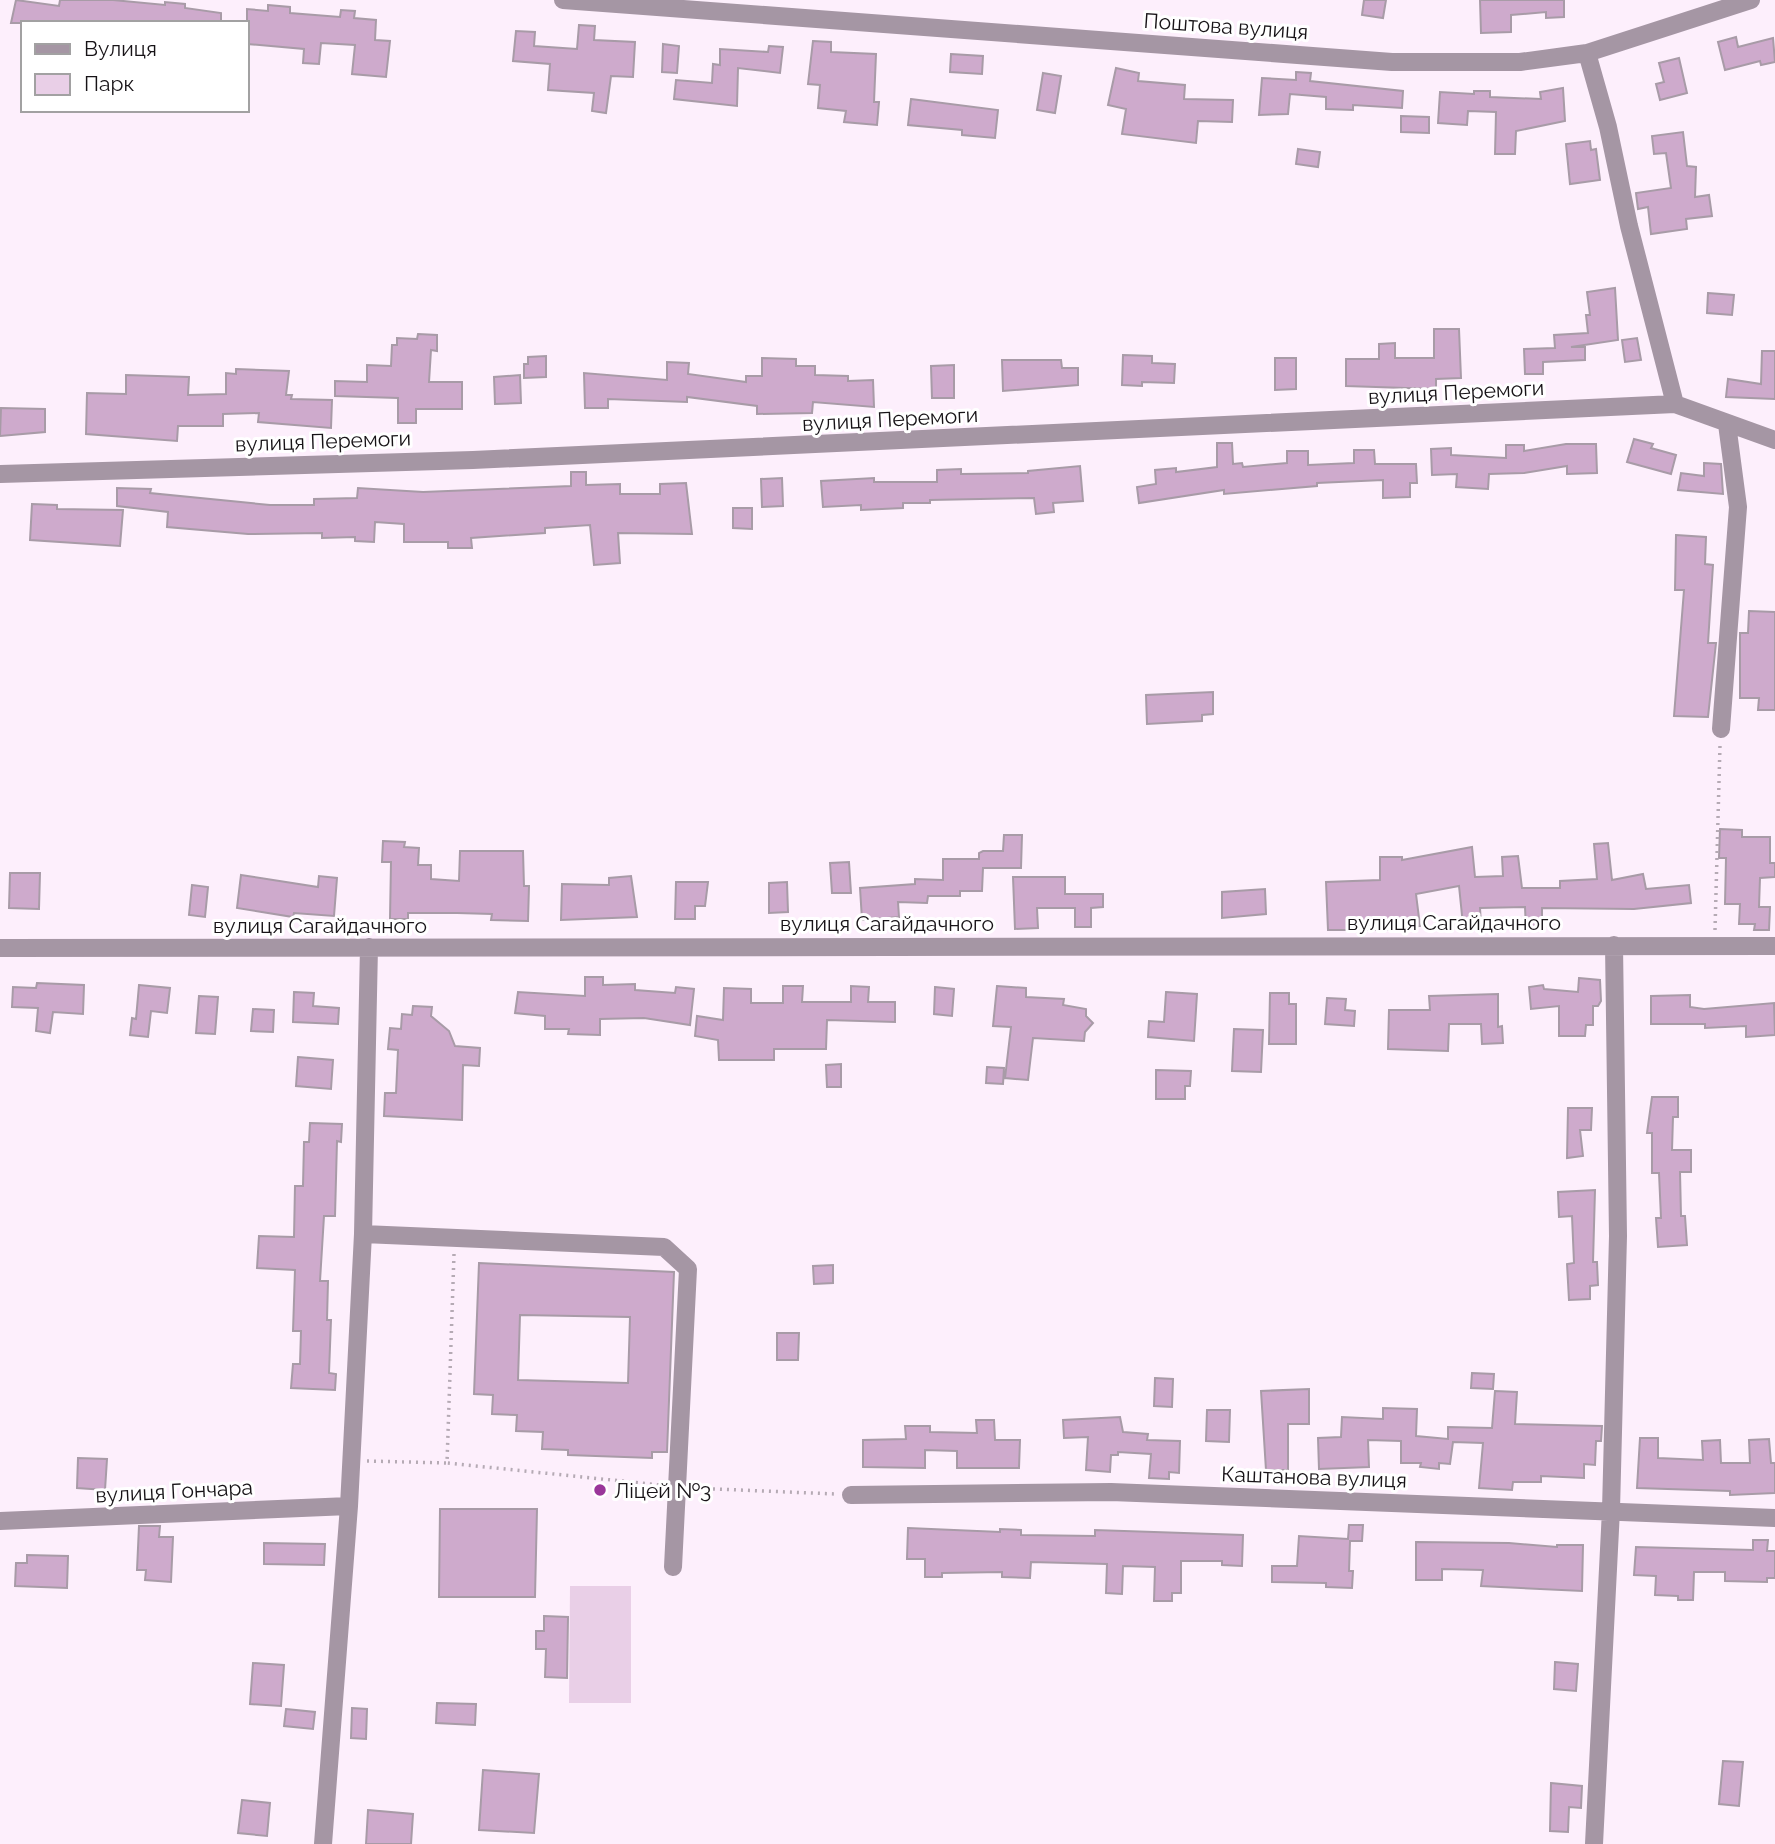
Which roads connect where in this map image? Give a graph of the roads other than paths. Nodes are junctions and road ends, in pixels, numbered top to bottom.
1 (563, 0) edge
2 (1751, 0) edge
3 (610, 2) edge
4 (1587, 53) junction
5 (1675, 404) junction
6 (1727, 424) junction
7 (1775, 440) edge
8 (0, 474) edge
9 (1721, 729) road end
10 (1614, 945) junction
11 (1775, 946) edge
12 (369, 947) junction
13 (0, 948) edge
14 (363, 1234) junction
15 (851, 1495) road end
16 (349, 1506) junction
17 (1612, 1510) junction
18 (1775, 1518) edge
19 (0, 1521) edge
20 (673, 1567) dead end
21 (323, 1844) edge
22 (1594, 1844) edge

1 - 3 street, Поштова вулиця
2 - 4 street, Поштова вулиця
3 - 4 street, Поштова вулиця
4 - 5 street
5 - 6 street, вулиця Перемоги
5 - 8 street, вулиця Перемоги
6 - 7 street, вулиця Перемоги
6 - 9 street
10 - 11 street, вулиця Сагайдачного
10 - 12 street, вулиця Сагайдачного
10 - 17 street
12 - 13 street, вулиця Сагайдачного
12 - 14 street
14 - 16 street
14 - 20 street
15 - 17 street, Каштанова вулиця
16 - 19 street, вулиця Гончара
16 - 21 street
17 - 18 street, Каштанова вулиця
17 - 22 street

